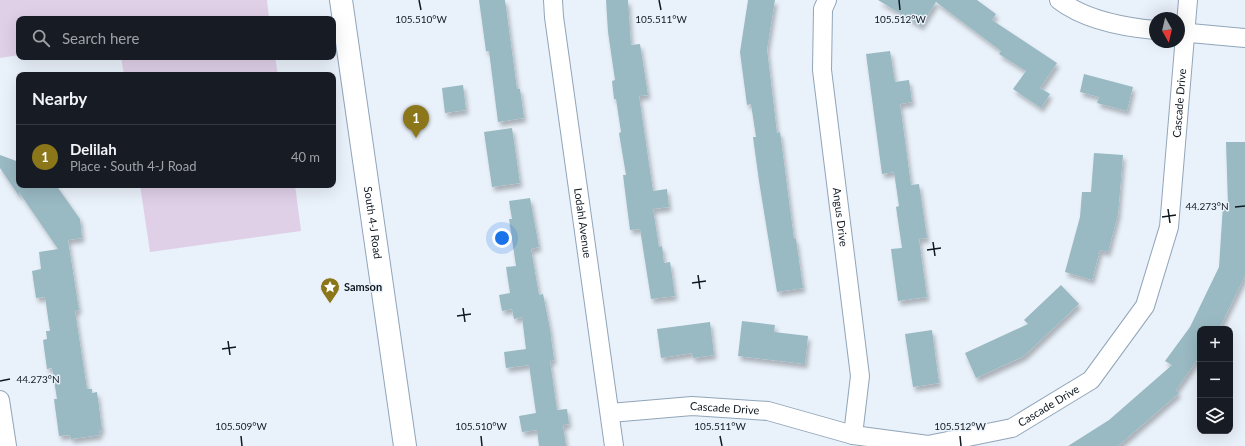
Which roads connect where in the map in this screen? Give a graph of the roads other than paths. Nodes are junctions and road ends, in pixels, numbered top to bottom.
1 (341, 0) edge
2 (553, 0) edge
3 (827, 0) edge
4 (1059, 0) edge
5 (1188, 0) edge
6 (1185, 16) edge
7 (1149, 29) edge
8 (1185, 32) edge
9 (1245, 38) edge
10 (1181, 48) edge
11 (0, 400) edge
12 (610, 413) junction
13 (853, 435) junction
14 (7, 446) edge
15 (405, 446) edge
16 (614, 446) edge

1 - 15 main road, South 4-J Road
2 - 12 street, Lodahl Avenue
3 - 13 street, Angus Drive
4 - 7 street
5 - 6 street, Cascade Drive
8 - 9 street
10 - 13 street, Cascade Drive
11 - 14 street
12 - 13 street, Cascade Drive
12 - 16 street, Lodahl Avenue

